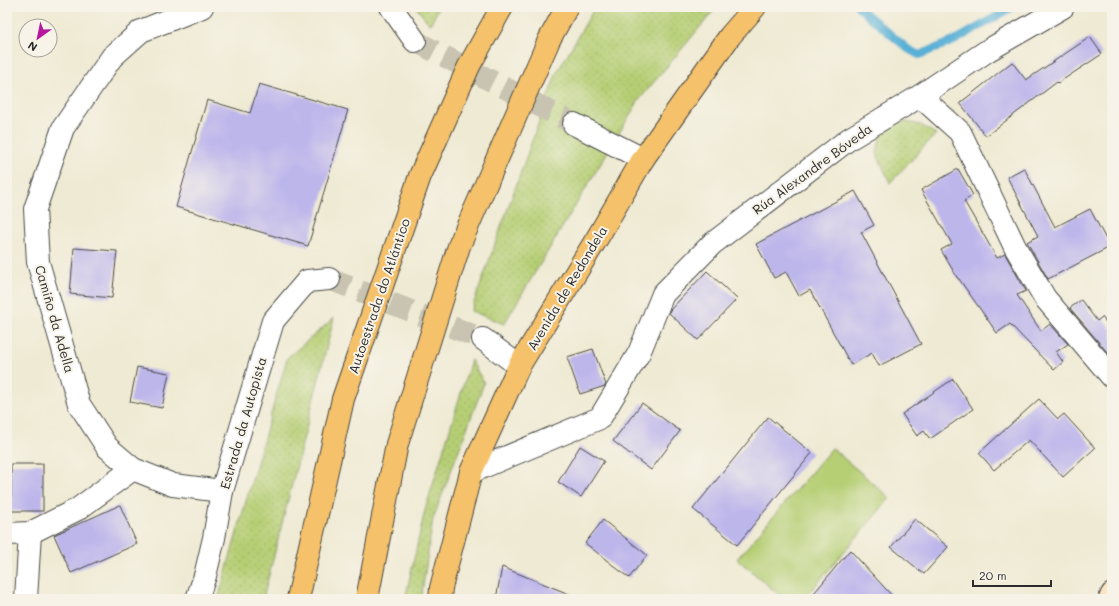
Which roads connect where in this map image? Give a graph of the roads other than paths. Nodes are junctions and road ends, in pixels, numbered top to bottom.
1 (202, 7) edge
2 (391, 7) edge
3 (502, 7) edge
4 (567, 7) edge
5 (755, 7) edge
6 (1063, 7) edge
7 (415, 41) tunnel mouth
8 (920, 96) junction
9 (574, 124) tunnel mouth
10 (643, 159) junction
11 (329, 279) tunnel mouth
12 (484, 339) tunnel mouth
13 (519, 366) junction
14 (1112, 377) edge
15 (133, 469) junction
16 (471, 472) junction
17 (222, 491) junction
18 (30, 533) junction
19 (7, 534) edge
20 (1112, 594) edge
21 (26, 599) edge
22 (197, 599) edge
23 (298, 599) edge
24 (367, 599) edge
25 (440, 599) edge
26 (1110, 599) edge

1 - 15 street, Camiño da Adella
2 - 7 street
3 - 23 highway, Autoestrada do Atlántico
4 - 24 highway
5 - 10 highway, Avenida de Redondela
6 - 8 street, Rúa Alexandre Bóveda
8 - 14 street
8 - 16 street, Rúa Alexandre Bóveda
9 - 10 street
10 - 13 highway, Avenida de Redondela
11 - 17 street, Estrada da Autopista
12 - 13 street
13 - 16 highway, Avenida de Redondela
15 - 17 street, Camiño da Adella
15 - 18 street
16 - 25 highway, Avenida de Redondela
17 - 22 street, Estrada da Autopista
18 - 19 street
18 - 21 street
20 - 26 main road

